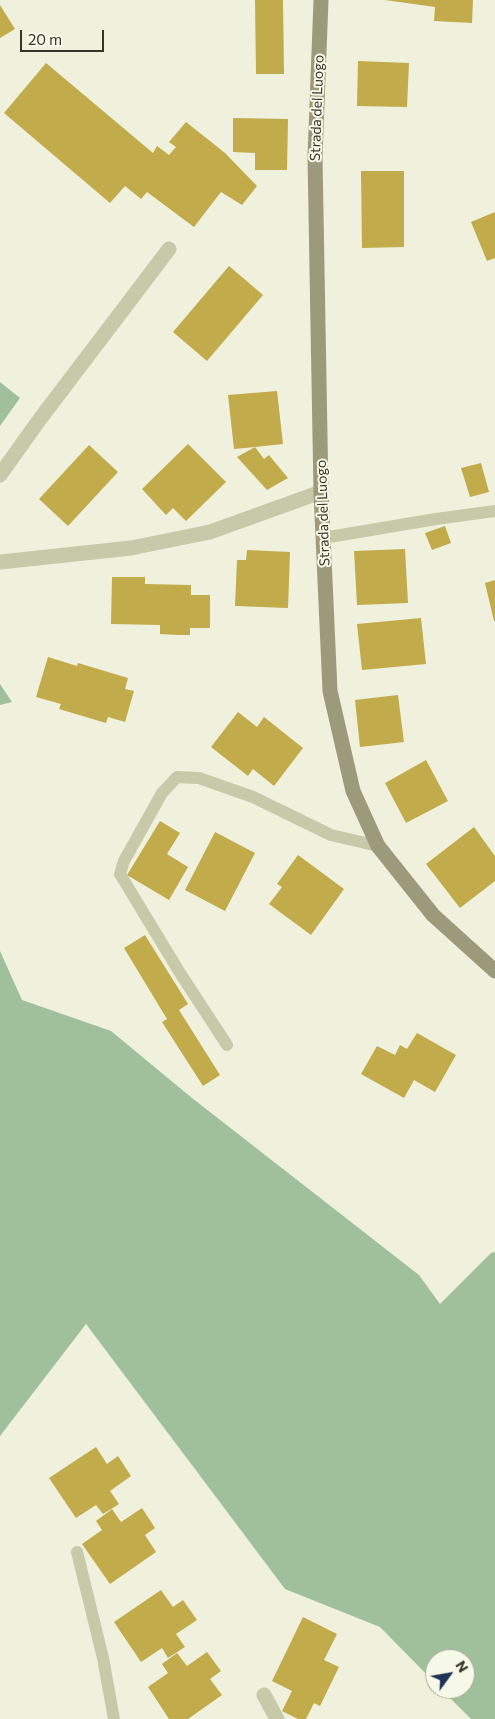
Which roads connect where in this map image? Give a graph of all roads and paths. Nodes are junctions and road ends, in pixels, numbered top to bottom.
1 (321, 0) edge
2 (169, 249) dead end
3 (0, 475) edge
4 (321, 492) junction
5 (495, 511) edge
6 (323, 538) junction
7 (0, 562) edge
8 (378, 846) junction
9 (495, 971) edge
10 (227, 1046) dead end
11 (77, 1552) dead end
12 (264, 1695) dead end
13 (114, 1719) edge
14 (277, 1719) edge

1 - 4 street, Strada del Luogo
2 - 3 street
4 - 6 street, Strada del Luogo
4 - 7 street
5 - 6 lane
6 - 8 street, Strada del Luogo
8 - 9 street, Strada del Luogo
8 - 10 lane
11 - 13 lane
12 - 14 street

